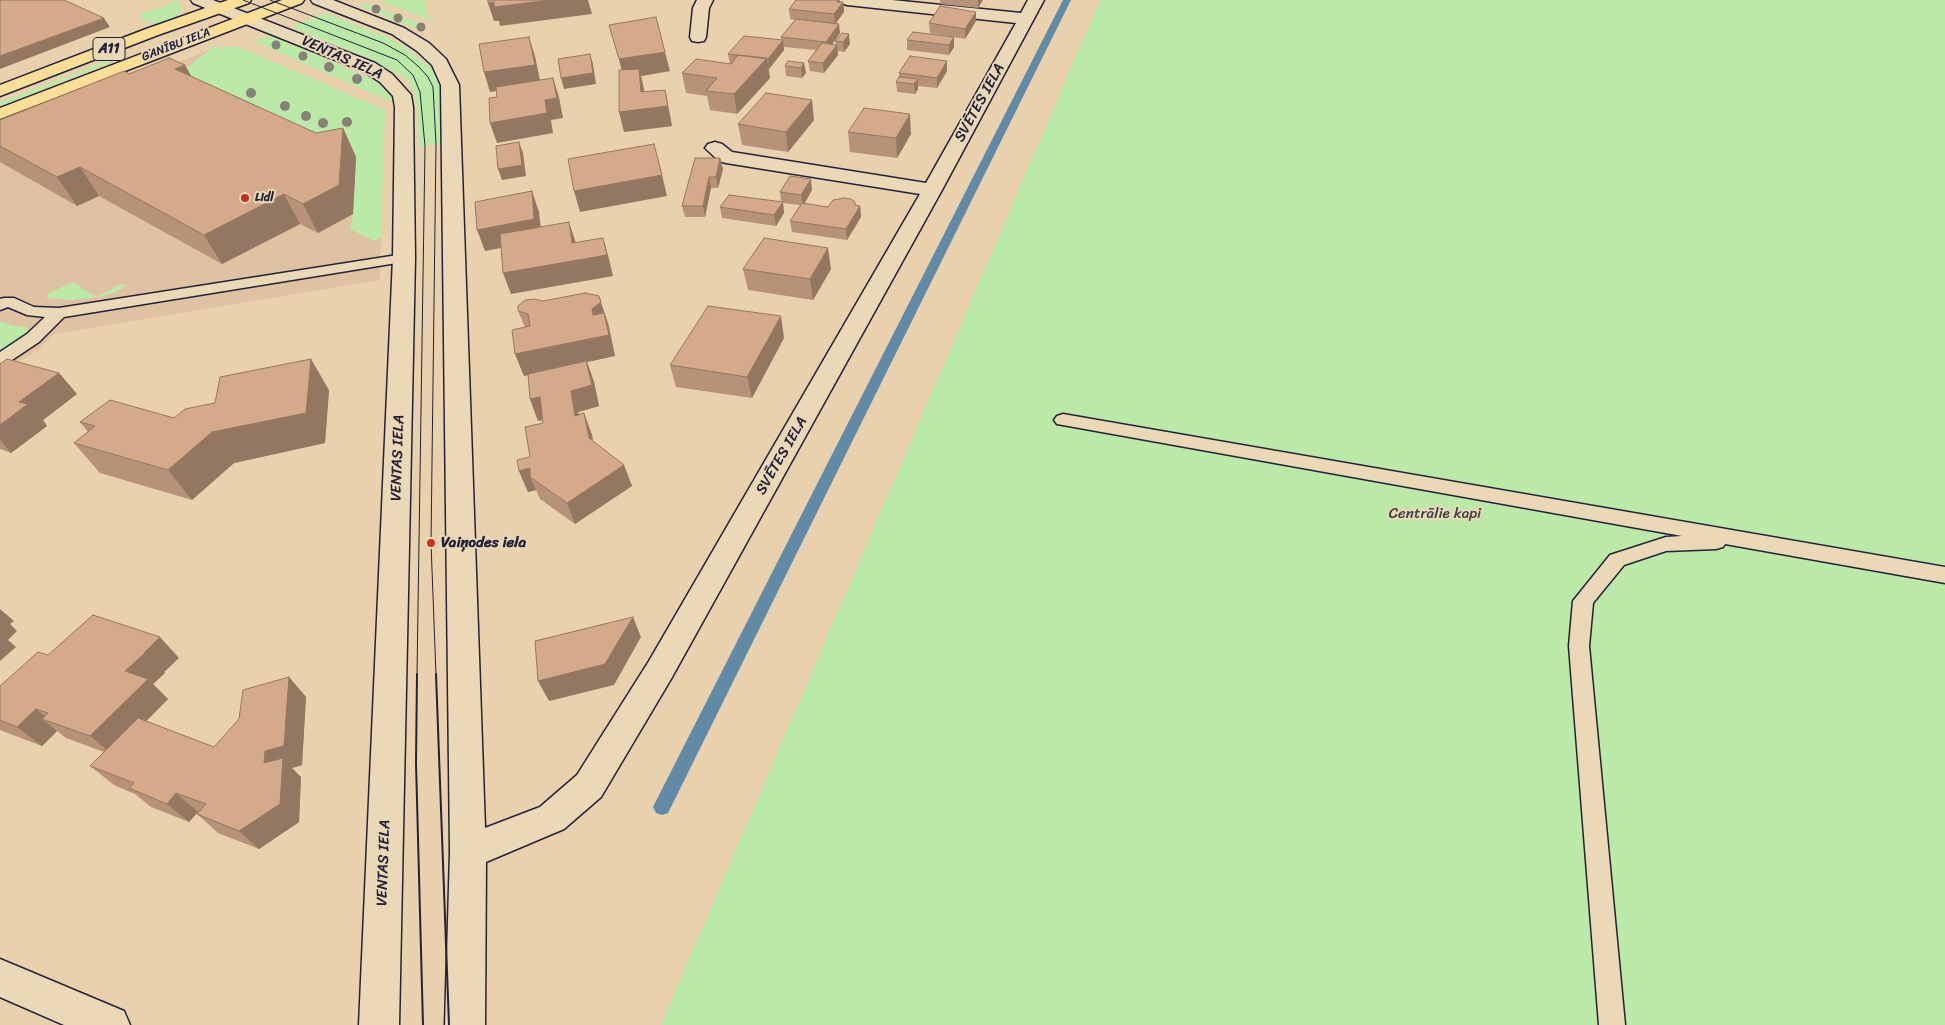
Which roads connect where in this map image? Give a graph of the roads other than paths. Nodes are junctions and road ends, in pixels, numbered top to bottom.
1 (199, 0) edge
2 (243, 0) edge
3 (296, 0) edge
4 (320, 0) edge
5 (705, 0) edge
6 (847, 0) edge
7 (220, 8) junction
8 (1031, 9) edge
9 (246, 18) junction
10 (698, 37) dead end
11 (0, 91) edge
12 (0, 114) edge
13 (715, 148) dead end
14 (932, 190) junction
15 (404, 258) junction
16 (3, 300) edge
17 (59, 314) junction
18 (0, 360) edge
19 (1064, 420) dead end
20 (1754, 541) junction
21 (1945, 574) edge
22 (468, 852) junction
23 (0, 978) edge
24 (110, 1025) edge
25 (379, 1025) edge
26 (465, 1025) edge
27 (1612, 1025) edge

1 - 7 street, VENTAS IELA
2 - 7 highway, GANĪBU IELA / A11
3 - 9 highway, GANĪBU IELA / A11
4 - 22 street
5 - 10 street
6 - 8 street
7 - 9 street, VENTAS IELA
7 - 11 highway, GANĪBU IELA / A11
8 - 14 street, SVĒTES IELA
9 - 12 highway, GANĪBU IELA / A11
9 - 15 street, VENTAS IELA
13 - 14 street
14 - 22 street, SVĒTES IELA
15 - 17 lane
15 - 25 street, VENTAS IELA
16 - 17 lane
17 - 18 lane
19 - 20 lane
20 - 21 lane
20 - 27 lane
22 - 26 street
23 - 24 street

